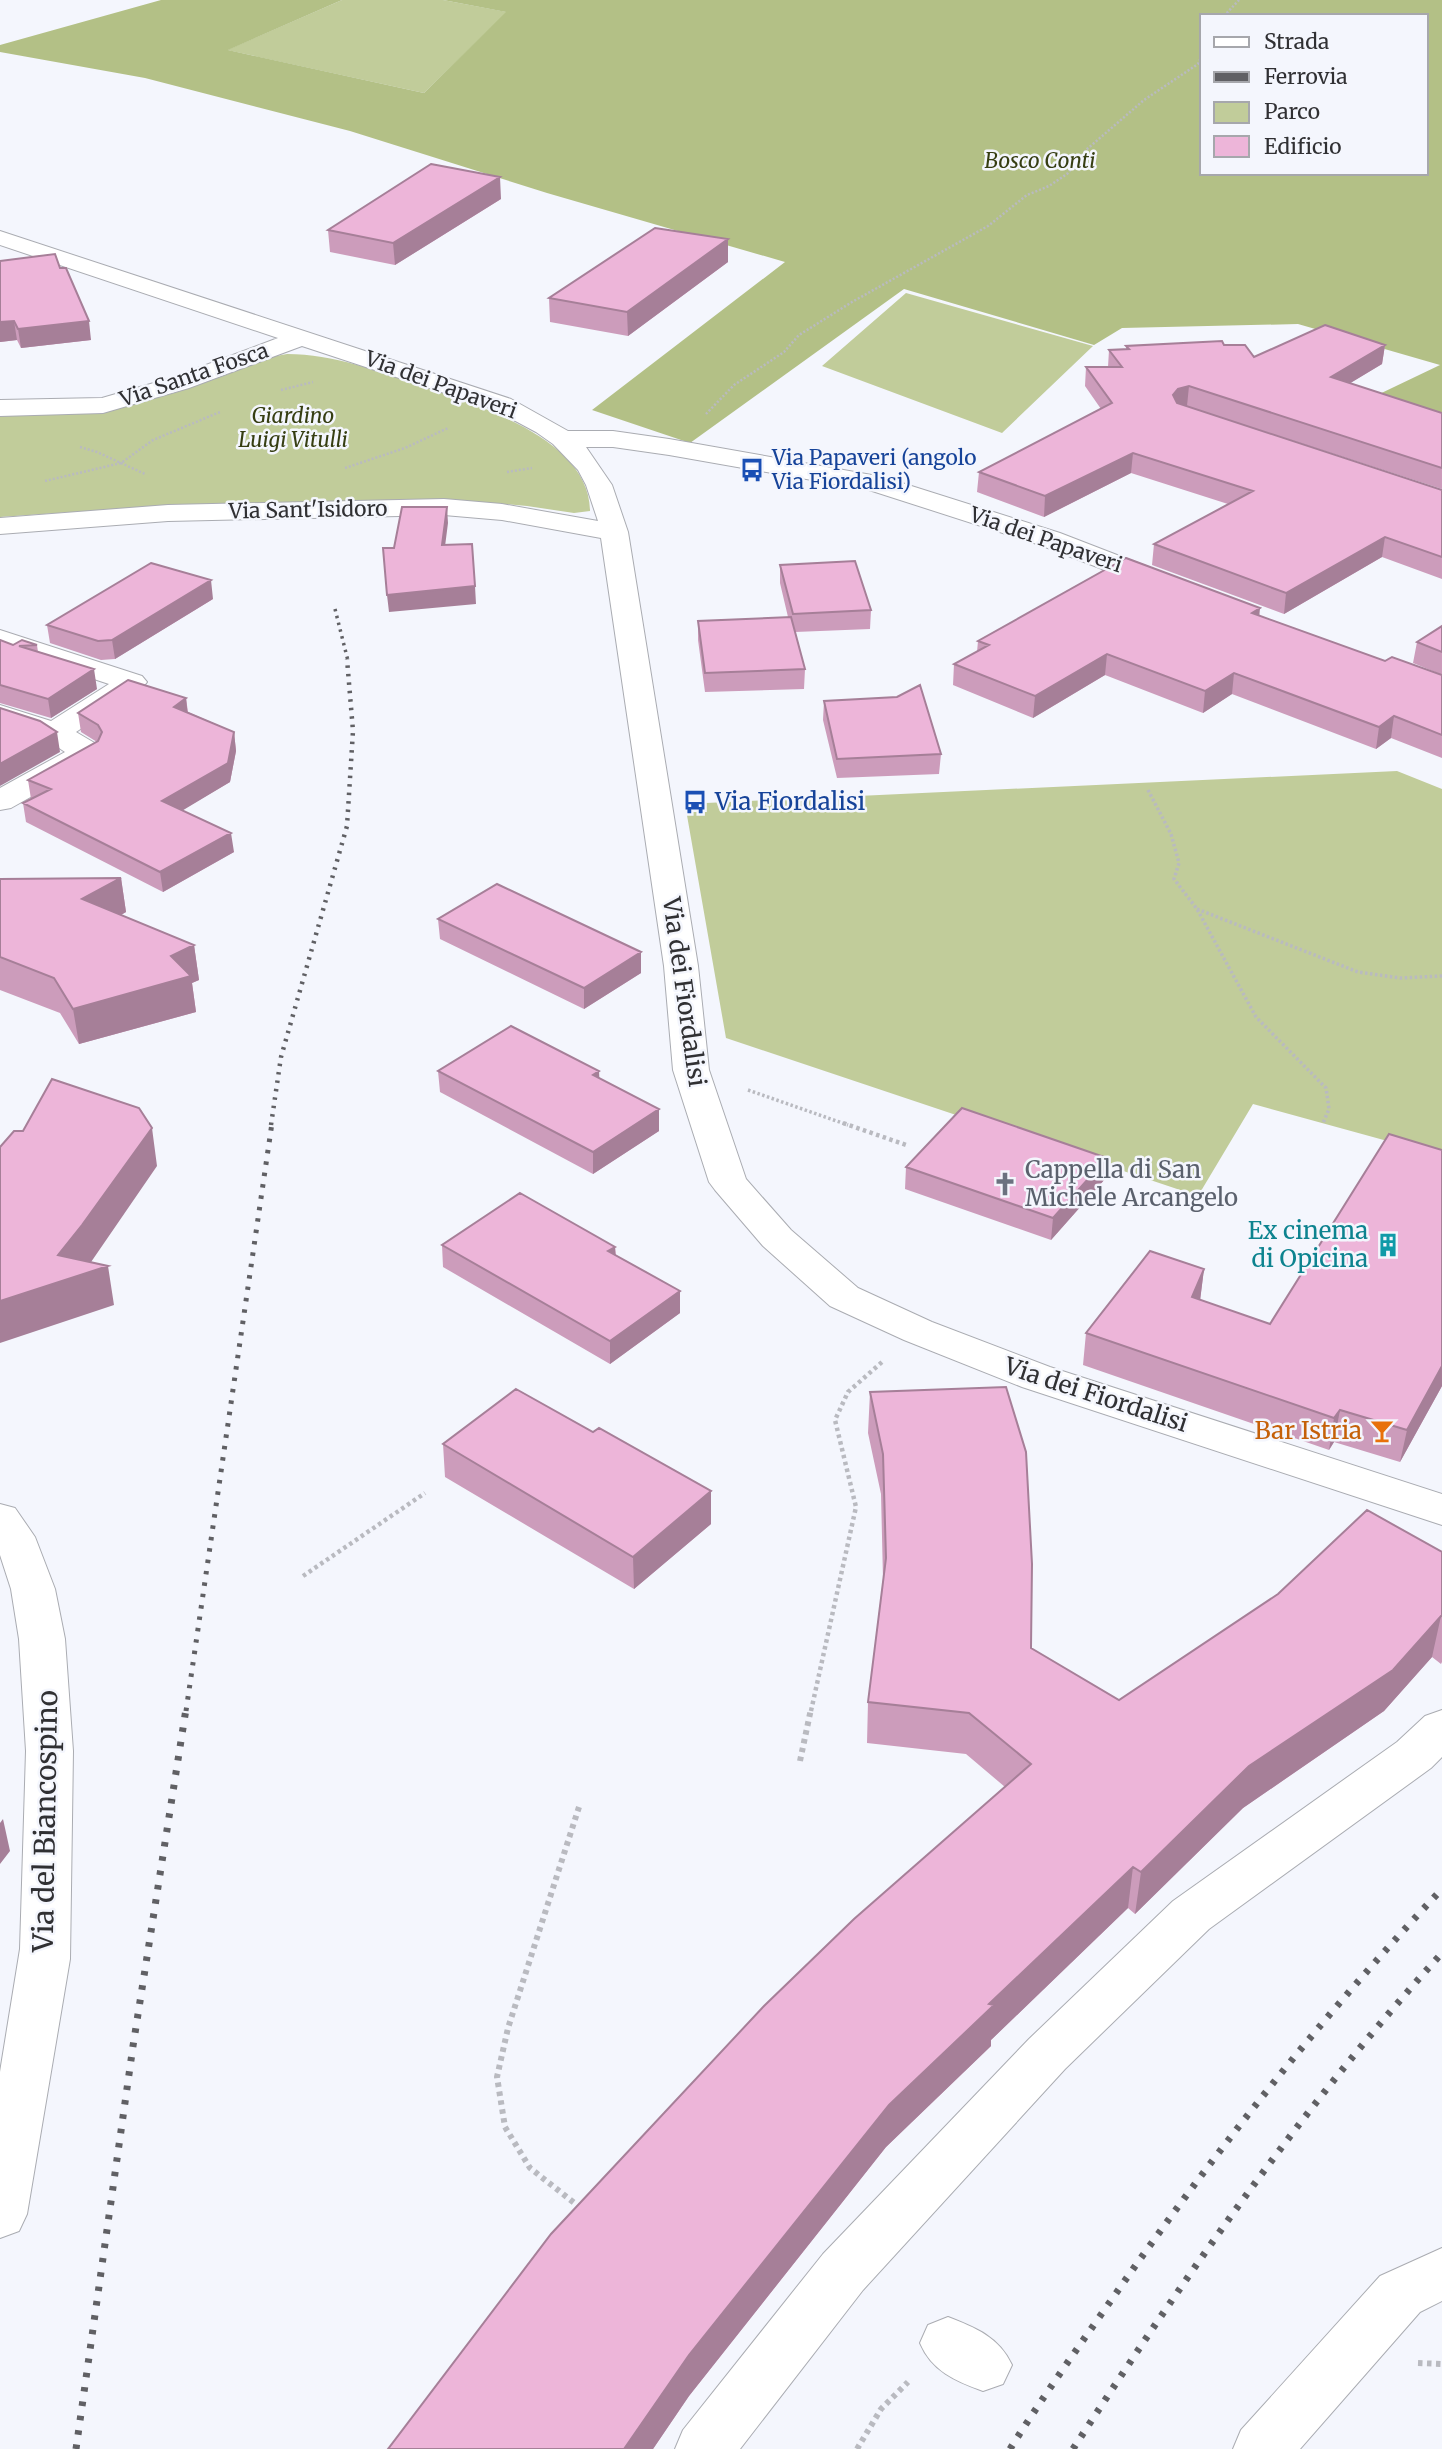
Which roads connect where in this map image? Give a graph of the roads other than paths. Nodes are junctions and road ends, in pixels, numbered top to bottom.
1 (0, 238) edge
2 (303, 337) junction
3 (0, 408) edge
4 (564, 439) junction
5 (0, 526) edge
6 (614, 532) junction
7 (1183, 590) edge
8 (0, 639) edge
9 (0, 714) edge
10 (55, 732) junction
11 (0, 801) edge
12 (1442, 1510) edge
13 (0, 1519) edge
14 (1442, 1728) edge
15 (0, 2214) edge
16 (1442, 2273) edge
17 (704, 2449) edge
18 (1262, 2449) edge

1 - 2 street, Via dei Papaveri
2 - 3 street, Via Santa Fosca
2 - 4 street, Via dei Papaveri
4 - 6 street, Via dei Fiordalisi
4 - 7 street, Via dei Papaveri
5 - 6 street, Via Sant'Isidoro
6 - 12 street, Via dei Fiordalisi
8 - 10 street
9 - 10 street
10 - 11 street
13 - 15 street, Via del Biancospino
14 - 17 street
16 - 18 street

